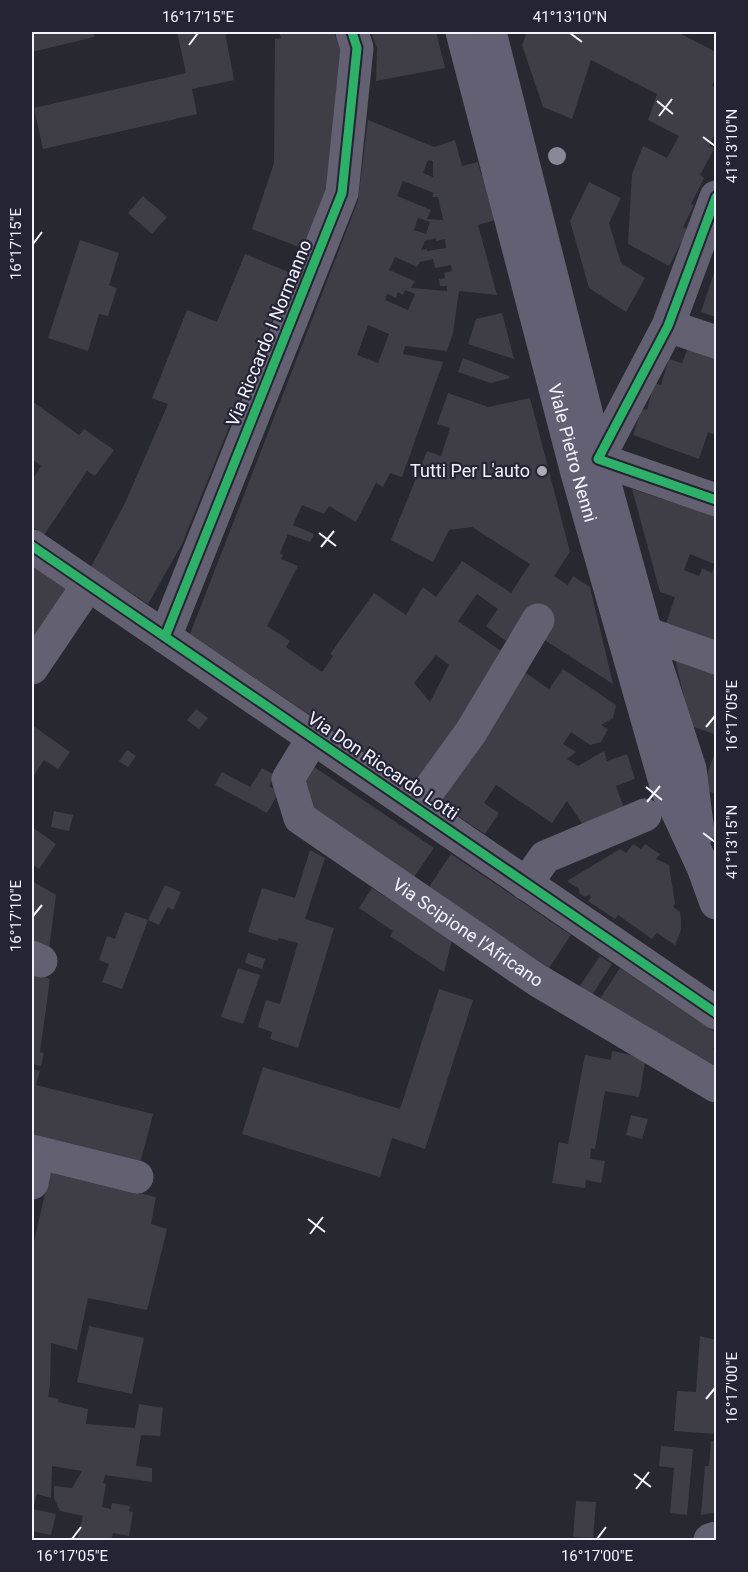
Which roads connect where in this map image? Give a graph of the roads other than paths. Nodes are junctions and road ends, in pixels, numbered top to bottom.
1 (352, 32) edge
2 (462, 32) edge
3 (490, 32) edge
4 (717, 197) edge
5 (668, 326) junction
6 (717, 342) edge
7 (598, 459) junction
8 (717, 500) edge
9 (32, 546) edge
10 (88, 585) junction
11 (538, 620) dead end
12 (646, 633) junction
13 (165, 637) junction
14 (717, 658) edge
15 (32, 668) edge
16 (313, 738) junction
17 (416, 808) junction
18 (645, 815) dead end
19 (526, 884) junction
20 (712, 891) edge
21 (717, 1013) edge
22 (717, 1086) edge
23 (34, 1162) edge
24 (136, 1177) dead end
25 (717, 1538) edge
26 (710, 1540) edge

1 - 13 street, Via Riccardo I Normanno
2 - 20 main road, Viale Pietro Nenni
3 - 7 main road, Viale Pietro Nenni
4 - 5 street
5 - 6 street
5 - 7 street
7 - 8 street
7 - 12 main road, Viale Pietro Nenni
9 - 10 street, Via Don Riccardo Lotti
10 - 13 street, Via Don Riccardo Lotti
10 - 15 street
11 - 17 street
12 - 14 street
12 - 20 main road, Viale Pietro Nenni
13 - 16 street, Via Don Riccardo Lotti
16 - 17 street, Via Don Riccardo Lotti
16 - 22 street, Via Scipione l'Africano
17 - 19 street, Via Don Riccardo Lotti
18 - 19 street
19 - 21 street, Via Don Riccardo Lotti
23 - 24 street
25 - 26 main road

